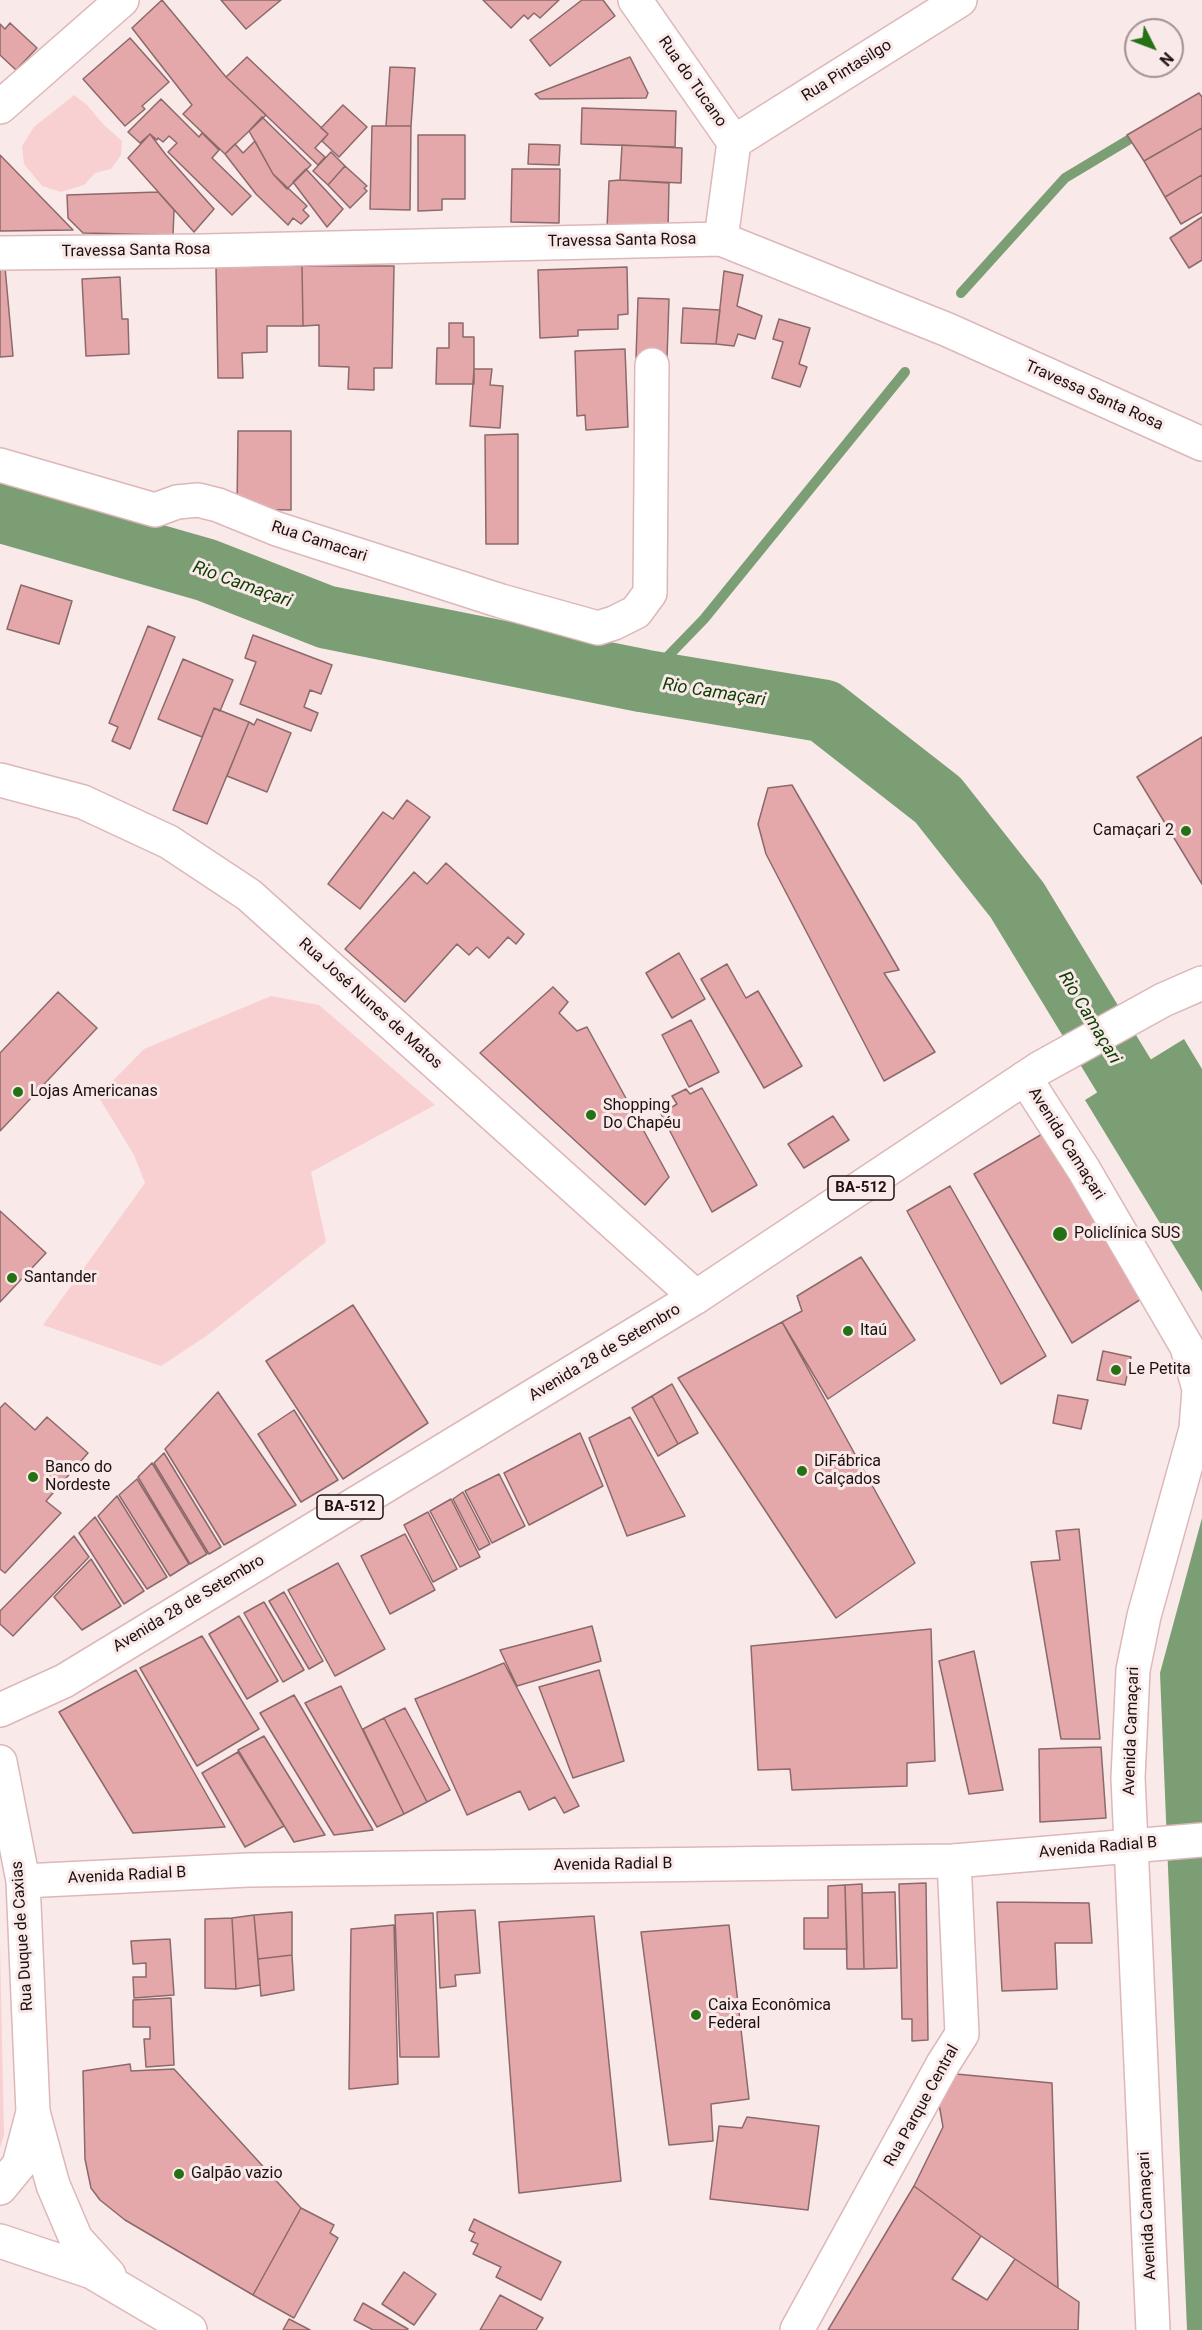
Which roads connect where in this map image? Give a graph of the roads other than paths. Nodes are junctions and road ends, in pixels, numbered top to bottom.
1 (122, 0) edge
2 (635, 0) edge
3 (960, 0) edge
4 (0, 107) edge
5 (734, 142) junction
6 (721, 239) junction
7 (0, 253) edge
8 (652, 365) dead end
9 (1202, 444) edge
10 (0, 465) edge
11 (0, 780) edge
12 (1202, 983) edge
13 (1025, 1078) junction
14 (696, 1297) junction
15 (0, 1710) edge
16 (0, 1762) edge
17 (1202, 1840) edge
18 (1144, 1844) junction
19 (954, 1861) junction
20 (23, 1881) junction
21 (33, 2112) junction
22 (0, 2188) edge
23 (0, 2241) edge
24 (127, 2294) junction
25 (189, 2330) edge
26 (797, 2330) edge
27 (1154, 2330) edge

1 - 4 street
2 - 5 street, Rua do Tucano
3 - 5 street, Rua Pintasilgo
5 - 6 street, Rua do Tucano
6 - 7 street, Travessa Santa Rosa
6 - 9 street, Travessa Santa Rosa
8 - 10 street, Rua Camacari
11 - 14 street, Rua José Nunes de Matos
12 - 13 street, Avenida 28 de Setembro / BA-512
13 - 14 street, Avenida 28 de Setembro / BA-512
13 - 18 street, Avenida Camaçari
14 - 15 street, Avenida 28 de Setembro / BA-512
16 - 20 street, Rua Duque de Caxias
17 - 18 street, Avenida Radial B
18 - 19 street, Avenida Radial B
18 - 27 street, Avenida Camaçari
19 - 20 street, Avenida Radial B
19 - 26 street, Rua Parque Central
20 - 21 street, Rua Duque de Caxias
21 - 22 street
21 - 24 street
23 - 24 street
24 - 25 street

